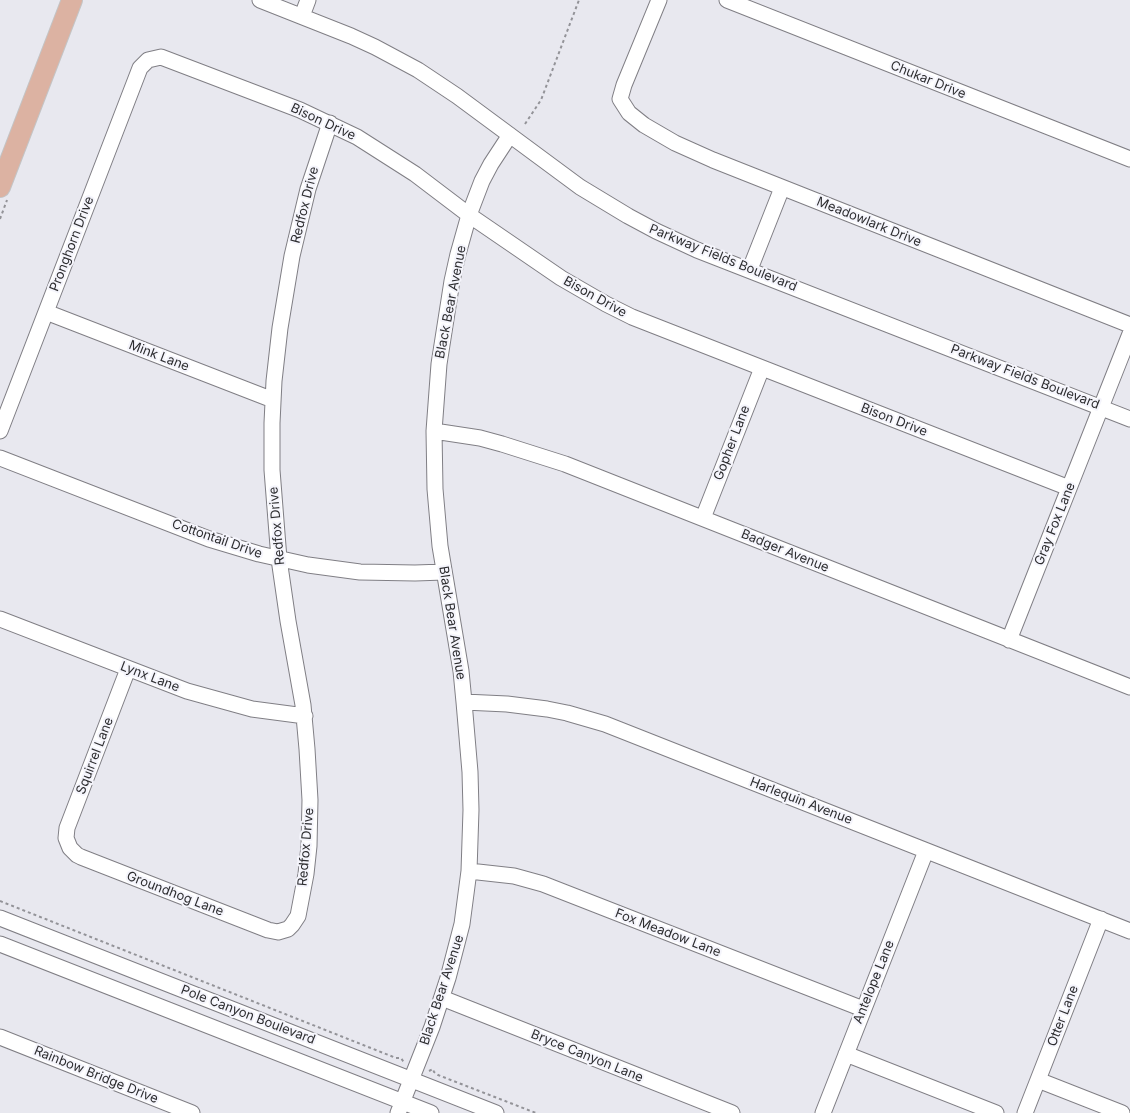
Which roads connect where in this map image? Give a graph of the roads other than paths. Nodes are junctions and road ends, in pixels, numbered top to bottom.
1 (72, 0) edge
2 (260, 0) edge
3 (308, 0) edge
4 (659, 0) edge
5 (727, 0) edge
6 (302, 16) junction
7 (148, 60) joint
8 (330, 123) junction
9 (510, 135) junction
10 (1130, 159) edge
11 (0, 187) edge
12 (782, 188) junction
13 (469, 215) junction
14 (750, 270) junction
15 (46, 312) junction
16 (1130, 325) edge
17 (1130, 334) edge
18 (762, 368) junction
19 (273, 400) junction
20 (1101, 407) junction
21 (1130, 418) edge
22 (434, 431) junction
23 (0, 432) edge
24 (0, 458) edge
25 (1070, 488) junction
26 (703, 518) junction
27 (279, 559) junction
28 (444, 572) junction
29 (0, 619) edge
30 (1009, 640) junction
31 (128, 669) junction
32 (1130, 687) edge
33 (464, 702) junction
34 (305, 716) junction
35 (67, 844) joint
36 (926, 850) junction
37 (469, 871) junction
38 (0, 918) edge
39 (1101, 919) junction
40 (288, 929) joint
41 (1130, 931) edge
42 (0, 944) edge
43 (442, 998) junction
44 (863, 1010) junction
45 (0, 1037) edge
46 (846, 1054) junction
47 (411, 1080) junction
48 (1038, 1080) junction
49 (400, 1107) edge
50 (192, 1113) edge
51 (431, 1113) edge
52 (496, 1113) edge
53 (732, 1113) edge
54 (823, 1113) edge
55 (996, 1113) edge
56 (1025, 1113) edge
57 (1122, 1113) edge

1 - 11 main road
2 - 6 street, Parkway Fields Boulevard
3 - 6 street
4 - 12 street, Meadowlark Drive
5 - 10 street, Chukar Drive
6 - 9 street, Parkway Fields Boulevard
7 - 8 street, Bison Drive
7 - 15 street, Pronghorn Drive
8 - 13 street, Bison Drive
8 - 19 street, Redfox Drive
9 - 13 street, Black Bear Avenue
9 - 14 street, Parkway Fields Boulevard
12 - 14 street
12 - 16 street, Meadowlark Drive
13 - 18 street, Bison Drive
13 - 22 street, Black Bear Avenue
14 - 20 street, Parkway Fields Boulevard
15 - 19 street, Mink Lane
15 - 23 street, Pronghorn Drive
17 - 20 street, Gray Fox Lane
18 - 25 street, Bison Drive
18 - 26 street, Gopher Lane
19 - 27 street, Redfox Drive
20 - 21 street, Parkway Fields Boulevard
20 - 25 street, Gray Fox Lane
22 - 26 street, Badger Avenue
22 - 28 street, Black Bear Avenue
24 - 27 street, Cottontail Drive
25 - 30 street, Gray Fox Lane
26 - 30 street, Badger Avenue
27 - 28 street, Cottontail Drive
27 - 34 street, Redfox Drive
28 - 33 street, Black Bear Avenue
29 - 31 street, Lynx Lane
30 - 32 street, Badger Avenue
31 - 34 street, Lynx Lane
31 - 35 street, Squirrel Lane
33 - 36 street, Harlequin Avenue
33 - 37 street, Black Bear Avenue
34 - 40 street, Redfox Drive
35 - 40 street, Groundhog Lane
36 - 39 street, Harlequin Avenue
36 - 44 street, Antelope Lane
37 - 43 street, Black Bear Avenue
37 - 44 street, Fox Meadow Lane
38 - 47 street, Pole Canyon Boulevard
39 - 41 street, Harlequin Avenue
39 - 48 street, Otter Lane
42 - 49 street, Pole Canyon Boulevard
43 - 47 street, Black Bear Avenue
43 - 53 street, Bryce Canyon Lane
44 - 46 street, Antelope Lane
45 - 50 street, Rainbow Bridge Drive
46 - 54 street, Antelope Lane
46 - 55 street
47 - 49 street, Black Bear Avenue
47 - 52 street, Pole Canyon Boulevard
48 - 56 street, Otter Lane
48 - 57 street
49 - 51 street, Pole Canyon Boulevard

